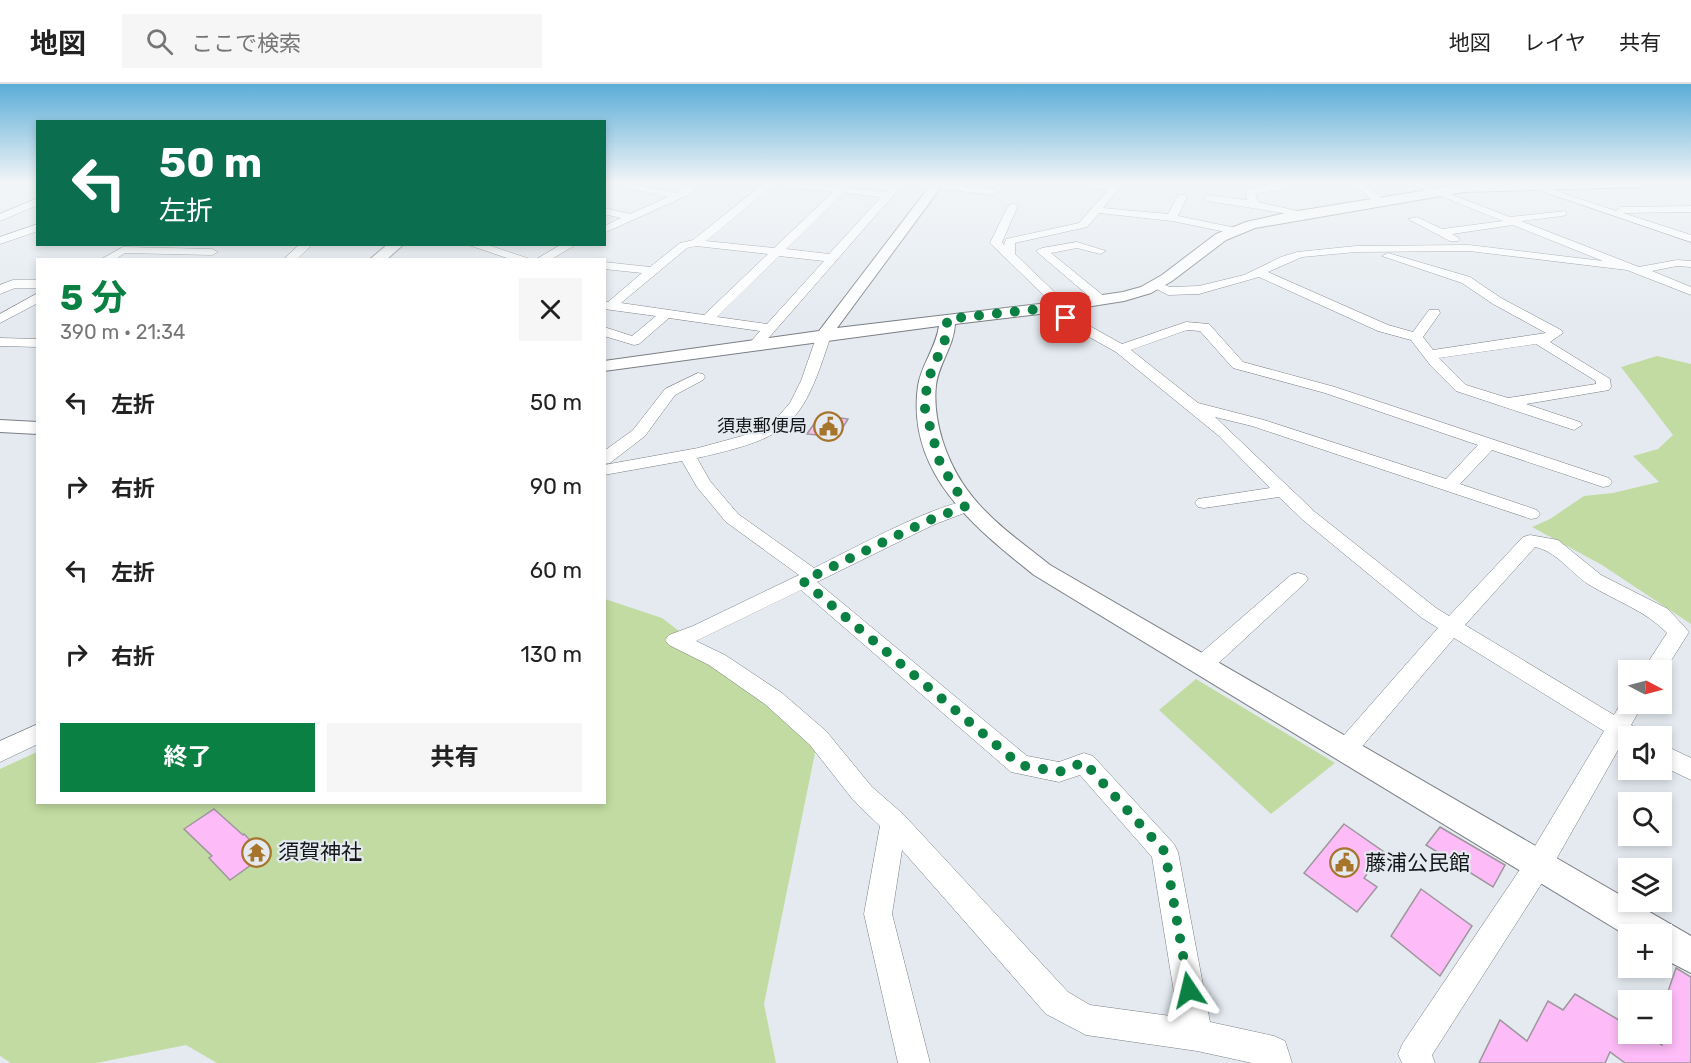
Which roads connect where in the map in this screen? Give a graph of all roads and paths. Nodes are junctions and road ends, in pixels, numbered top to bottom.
1 (31, 229) edge
2 (714, 229) edge
3 (800, 229) edge
4 (858, 229) edge
5 (904, 229) edge
6 (1003, 229) edge
7 (1066, 229) edge
8 (1221, 229) edge
9 (1243, 229) edge
10 (1435, 229) edge
11 (1469, 229) edge
12 (1530, 229) edge
13 (1661, 229) edge
14 (1236, 231) junction
15 (1442, 232) junction
16 (1690, 238) edge
17 (0, 241) edge
18 (696, 243) junction
19 (220, 246) edge
20 (306, 246) edge
21 (394, 246) edge
22 (478, 246) edge
23 (568, 246) edge
24 (127, 247) edge
25 (1469, 248) junction
26 (1356, 249) junction
27 (1100, 251) dead end
28 (212, 252) junction
29 (776, 252) junction
30 (1009, 255) junction
31 (108, 258) edge
32 (203, 258) edge
33 (290, 258) edge
34 (379, 258) edge
35 (521, 258) edge
36 (544, 258) edge
37 (832, 258) junction
38 (1691, 264) edge
39 (606, 265) edge
40 (1630, 269) junction
41 (653, 271) junction
42 (1260, 273) junction
43 (36, 284) edge
44 (1155, 285) junction
45 (0, 290) edge
46 (1691, 291) edge
47 (36, 298) edge
48 (1101, 300) junction
49 (607, 305) edge
50 (1063, 306) junction
51 (1048, 308) junction
52 (1434, 313) dead end
53 (666, 314) junction
54 (0, 319) edge
55 (706, 319) junction
56 (947, 319) junction
57 (770, 328) junction
58 (606, 332) edge
59 (824, 335) junction
60 (1416, 337) junction
61 (1538, 340) junction
62 (0, 342) edge
63 (36, 344) edge
64 (754, 346) junction
65 (1121, 349) junction
66 (1429, 355) junction
67 (606, 366) edge
68 (698, 377) dead end
69 (1505, 403) junction
70 (1190, 406) junction
71 (1574, 425) dead end
72 (0, 426) edge
73 (36, 427) edge
74 (1488, 444) junction
75 (686, 454) junction
76 (606, 458) edge
77 (606, 470) edge
78 (1603, 482) dead end
79 (1449, 486) junction
80 (1282, 491) junction
81 (1204, 503) dead end
82 (966, 506) junction
83 (1531, 514) dead end
84 (807, 578) junction
85 (1298, 579) dead end
86 (1452, 626) junction
87 (1661, 660) edge
88 (1202, 664) junction
89 (1618, 730) edge
90 (36, 734) edge
91 (1618, 741) edge
92 (1346, 749) junction
93 (0, 752) edge
94 (1672, 760) edge
95 (1691, 770) edge
96 (894, 822) junction
97 (1539, 864) junction
98 (1639, 924) edge
99 (1672, 944) edge
100 (1691, 956) edge
101 (1197, 1035) junction
102 (914, 1063) edge
103 (1276, 1063) edge
104 (1419, 1063) edge

1 - 17 street
2 - 18 street
3 - 29 street
4 - 37 street
5 - 59 street
6 - 30 street
7 - 30 street
8 - 14 street
9 - 14 street
10 - 15 street
11 - 15 street
12 - 40 street
13 - 16 street
14 - 44 street
15 - 25 street
18 - 29 street
18 - 41 street
19 - 28 street
20 - 33 street
21 - 34 street
22 - 35 street
23 - 36 street
24 - 28 street
24 - 31 street
25 - 26 street
25 - 40 street
26 - 42 street
26 - 61 street
27 - 48 street
28 - 32 street
29 - 37 street
29 - 55 street
30 - 50 street
37 - 57 street
38 - 40 street
39 - 41 street
40 - 46 street
41 - 49 street
42 - 44 street
42 - 60 street
43 - 45 street
44 - 48 street
47 - 54 street
48 - 50 street
49 - 53 street
50 - 51 street
51 - 56 street
51 - 65 street
52 - 60 street
53 - 55 street
53 - 58 street
55 - 57 street
56 - 59 street
56 - 82 street
57 - 64 street
59 - 64 street
59 - 75 street
60 - 66 street
61 - 66 street
61 - 69 street
62 - 63 street
64 - 67 street
65 - 70 street
65 - 74 street
66 - 69 street
68 - 76 street
69 - 71 street
70 - 79 street
70 - 80 street
72 - 73 street
74 - 78 street
74 - 79 street
75 - 77 street
75 - 84 street
79 - 83 street
80 - 81 street
80 - 86 street
82 - 84 street
82 - 88 street
84 - 96 street
84 - 101 street
85 - 88 street
86 - 87 street
86 - 89 street
86 - 92 street
88 - 92 street
90 - 93 street
91 - 97 street
92 - 97 street
94 - 95 street
96 - 101 street
96 - 102 street
97 - 98 street
97 - 104 street
99 - 100 street
101 - 103 street

